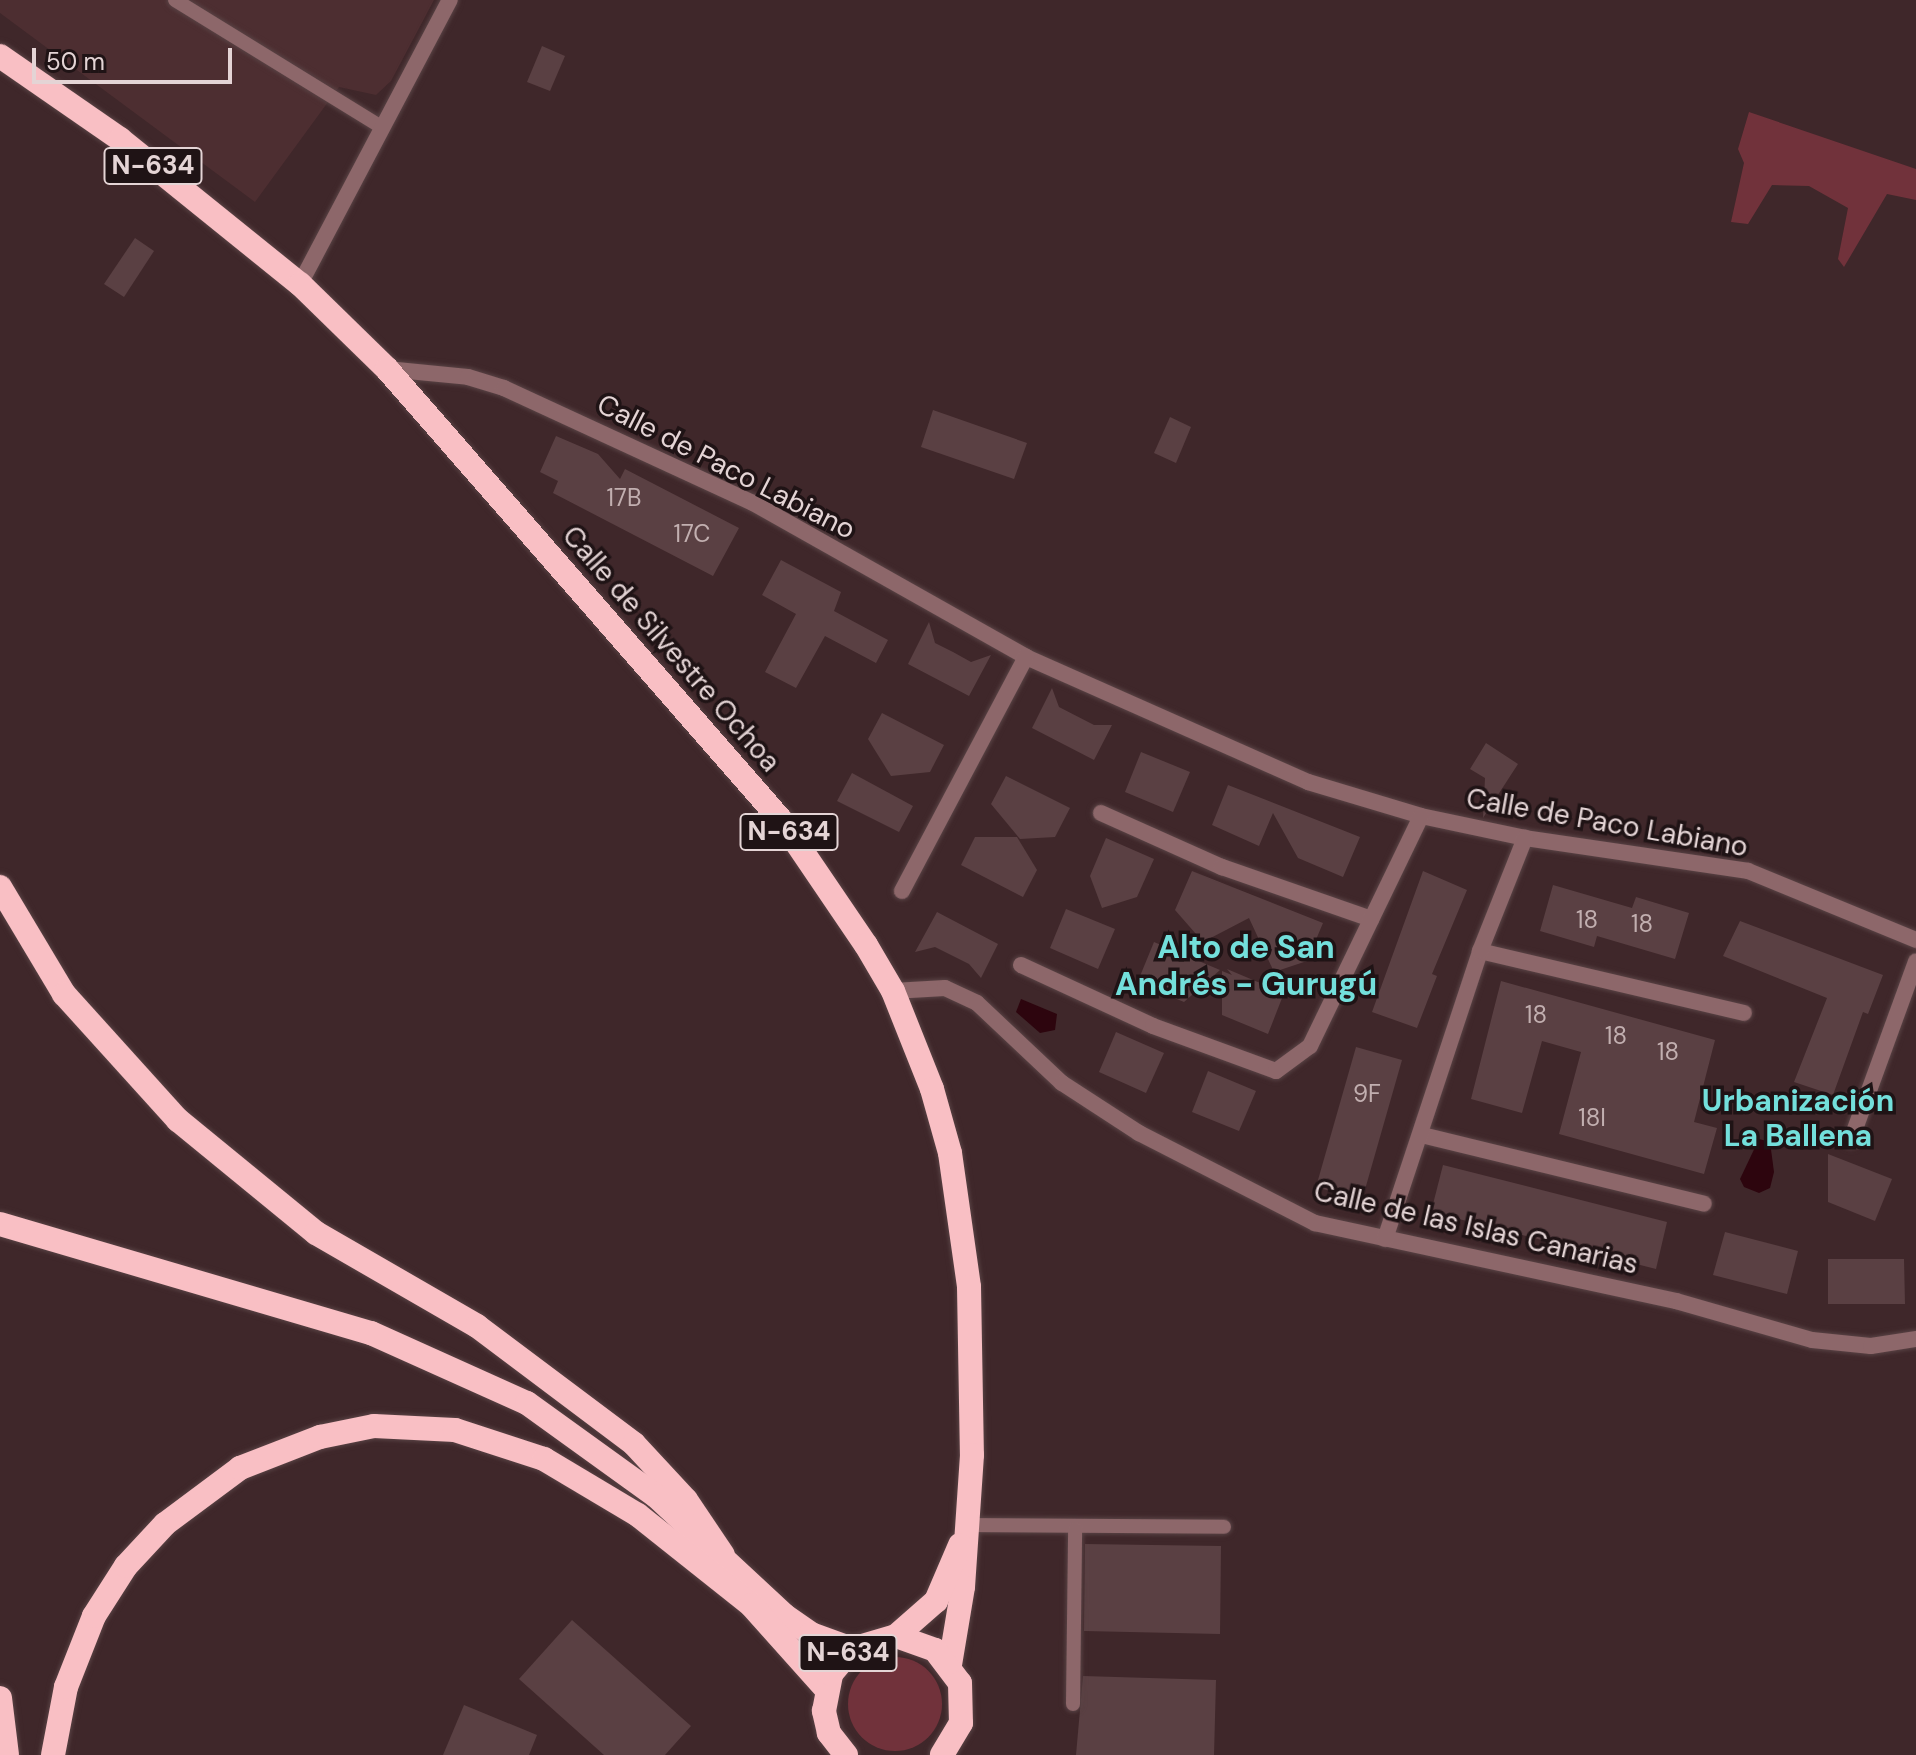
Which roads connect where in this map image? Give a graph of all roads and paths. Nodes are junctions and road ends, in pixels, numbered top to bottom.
1 (175, 0) edge
2 (450, 0) edge
3 (0, 56) edge
4 (383, 128) junction
5 (300, 284) junction
6 (387, 369) junction
7 (1026, 657) junction
8 (1101, 813) dead end
9 (1421, 816) junction
10 (1525, 838) junction
11 (0, 887) edge
12 (902, 891) dead end
13 (1371, 919) junction
14 (1916, 940) edge
15 (1480, 951) junction
16 (1916, 961) edge
17 (1021, 965) dead end
18 (893, 991) junction
19 (1744, 1013) dead end
20 (1422, 1135) junction
21 (1851, 1140) dead end
22 (1704, 1204) dead end
23 (0, 1224) edge
24 (1385, 1239) junction
25 (1916, 1339) edge
26 (633, 1481) junction
27 (968, 1525) junction
28 (1224, 1527) dead end
29 (1075, 1529) junction
30 (723, 1555) junction
31 (751, 1605) junction
32 (896, 1636) junction
33 (852, 1649) junction
34 (950, 1665) junction
35 (826, 1689) junction
36 (0, 1698) edge
37 (1073, 1704) dead end
38 (950, 1750) edge
39 (7, 1755) edge
40 (53, 1755) edge
41 (846, 1755) edge

1 - 4 lane
2 - 4 street
3 - 5 highway, N-634
4 - 5 street
5 - 6 highway, Calle de Silvestre Ochoa / N-634
6 - 7 street, Calle de Paco Labiano
6 - 18 highway, Calle de Silvestre Ochoa / N-634
7 - 9 street, Calle de Paco Labiano
7 - 12 street
8 - 13 street
9 - 10 street, Calle de Paco Labiano
9 - 13 street
10 - 14 street, Calle de Paco Labiano
10 - 15 street
11 - 30 highway
13 - 17 street
15 - 19 street
15 - 20 street
16 - 21 street
18 - 24 street, Calle de las Islas Canarias
18 - 27 highway, Calle de Silvestre Ochoa / N-634
20 - 22 street
20 - 24 street
23 - 26 highway
24 - 25 street, Calle de las Islas Canarias
26 - 30 highway
26 - 31 highway
27 - 29 lane
27 - 32 highway, N-634
27 - 34 highway, N-634
28 - 29 lane
29 - 37 lane
30 - 33 highway
31 - 35 highway
31 - 40 highway
32 - 33 highway, N-634
32 - 34 highway, N-634
33 - 35 highway, N-634
34 - 38 highway, N-634
35 - 41 highway, N-634
36 - 39 highway

